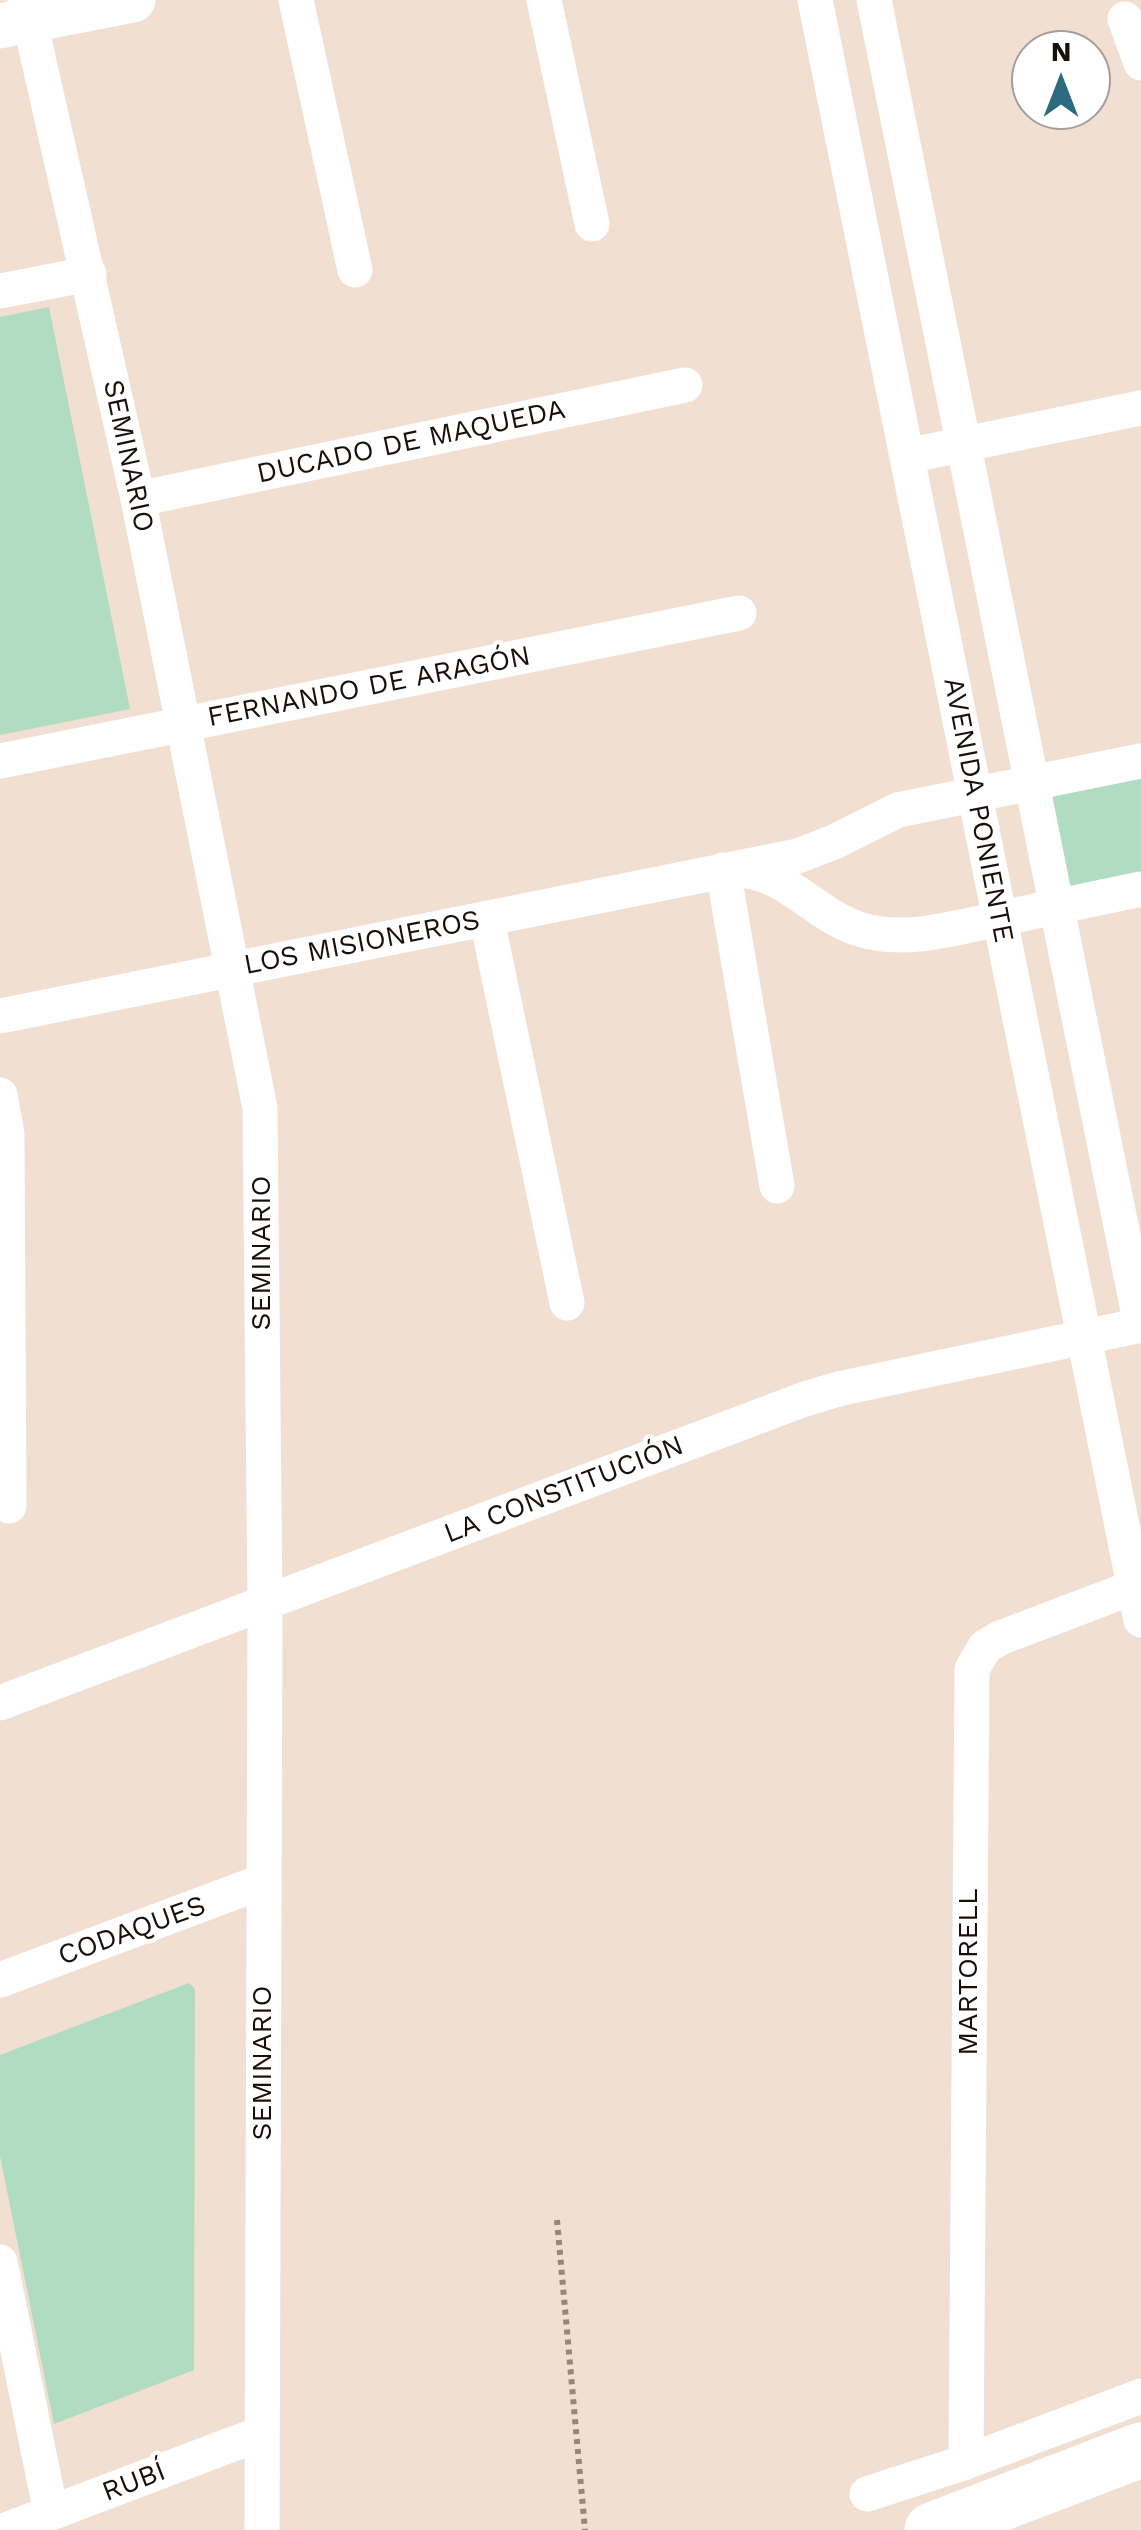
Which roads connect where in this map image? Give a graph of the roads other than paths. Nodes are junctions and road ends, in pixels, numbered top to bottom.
1 (133, 0) edge
2 (296, 0) edge
3 (544, 0) edge
4 (814, 0) edge
5 (874, 0) edge
6 (18, 16) edge
7 (1125, 19) dead end
8 (1141, 64) edge
9 (592, 224) dead end
10 (355, 270) dead end
11 (90, 274) junction
12 (0, 291) edge
13 (685, 386) dead end
14 (1141, 408) edge
15 (964, 445) junction
16 (907, 456) junction
17 (138, 499) junction
18 (739, 613) dead end
19 (183, 724) junction
20 (0, 761) edge
21 (1141, 761) edge
22 (1032, 782) junction
23 (975, 794) junction
24 (723, 870) junction
25 (1141, 889) edge
26 (1057, 907) junction
27 (1000, 918) junction
28 (487, 920) junction
29 (234, 968) junction
30 (0, 1016) edge
31 (0, 1095) edge
32 (777, 1186) dead end
33 (566, 1303) dead end
34 (1141, 1325) edge
35 (1084, 1336) junction
36 (10, 1506) dead end
37 (1138, 1603) edge
38 (264, 1604) junction
39 (0, 1703) edge
40 (264, 1882) junction
41 (0, 1980) edge
42 (0, 2262) edge
43 (1141, 2396) edge
44 (262, 2433) junction
45 (1141, 2450) edge
46 (966, 2462) junction
47 (867, 2494) dead end
48 (51, 2514) junction
49 (6, 2530) edge
50 (262, 2530) edge
51 (932, 2530) edge

1 - 6 street
2 - 10 street
3 - 9 street
4 - 16 street, AVENIDA PONIENTE
5 - 15 street, AVENIDA PONIENTE
6 - 11 street, SEMINARIO
7 - 8 street
11 - 12 street
11 - 17 street, SEMINARIO
13 - 17 street, DUCADO DE MAQUEDA
14 - 15 street
15 - 16 street
15 - 22 street, AVENIDA PONIENTE
16 - 23 street, AVENIDA PONIENTE
17 - 19 street, SEMINARIO
18 - 19 street, FERNANDO DE ARAGÓN
19 - 20 street, FERNANDO DE ARAGÓN
19 - 29 street, SEMINARIO
21 - 22 street, LOS MISIONEROS
22 - 23 street, LOS MISIONEROS
22 - 26 street, AVENIDA PONIENTE
23 - 24 street, LOS MISIONEROS
23 - 27 street, AVENIDA PONIENTE
24 - 27 street, LOS MISIONEROS
24 - 28 street, LOS MISIONEROS
24 - 32 street
25 - 26 street, LOS MISIONEROS
26 - 27 street, LOS MISIONEROS
26 - 34 street, AVENIDA PONIENTE
27 - 35 street, AVENIDA PONIENTE
28 - 29 street, LOS MISIONEROS
28 - 33 street
29 - 30 street, LOS MISIONEROS
29 - 38 street, SEMINARIO
31 - 36 street
34 - 35 street, LA CONSTITUCIÓN
35 - 37 street, AVENIDA PONIENTE
35 - 38 street, LA CONSTITUCIÓN
37 - 46 street, MARTORELL
38 - 39 street, LA CONSTITUCIÓN
38 - 40 street, SEMINARIO
40 - 41 street, CODAQUES
40 - 44 street, SEMINARIO
42 - 48 street
43 - 46 street
44 - 48 street, RUBÍ
44 - 50 street, SEMINARIO
45 - 51 main road
46 - 47 street
48 - 49 street, RUBÍ

